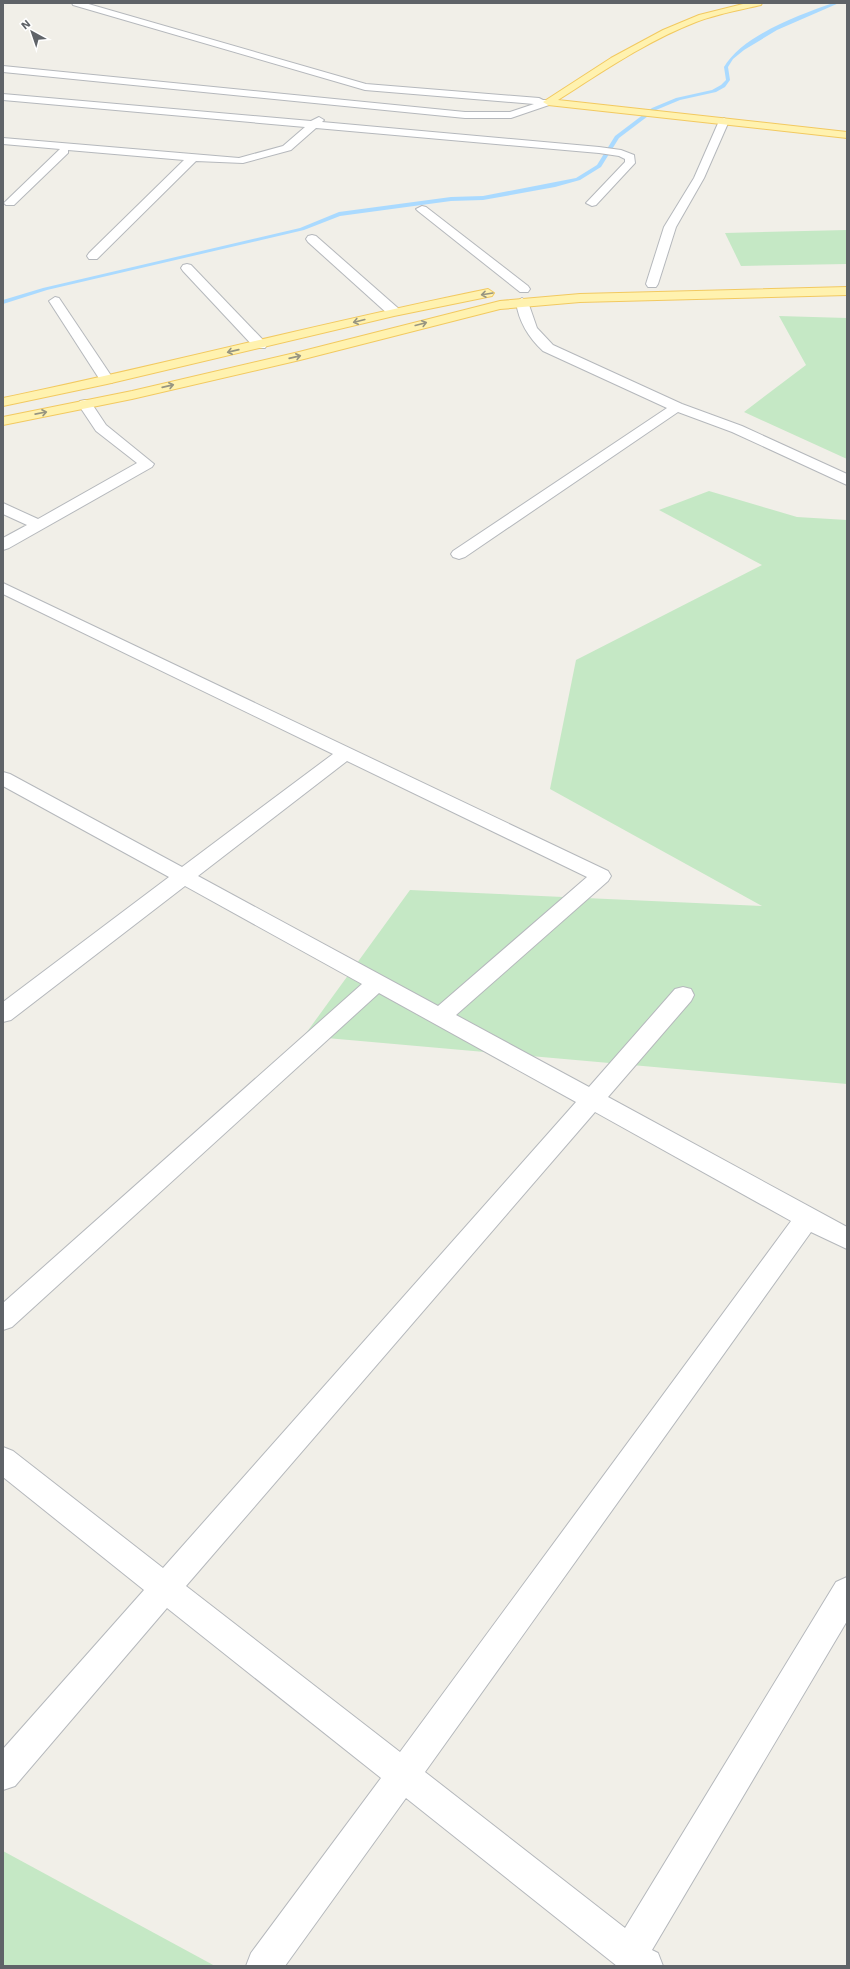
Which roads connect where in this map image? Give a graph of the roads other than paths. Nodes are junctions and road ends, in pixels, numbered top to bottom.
1 (76, 3) edge
2 (758, 3) edge
3 (3, 69) edge
4 (3, 97) edge
5 (548, 102) junction
6 (338, 103) junction
7 (724, 121) junction
8 (313, 125) junction
9 (847, 134) edge
10 (3, 140) edge
11 (111, 150) junction
12 (64, 151) junction
13 (11, 152) dead end
14 (193, 158) junction
15 (10, 203) dead end
16 (592, 203) dead end
17 (422, 209) dead end
18 (312, 239) dead end
19 (93, 256) dead end
20 (187, 268) dead end
21 (777, 280) dead end
22 (628, 284) dead end
23 (652, 284) junction
24 (540, 287) dead end
25 (847, 291) edge
26 (523, 295) junction
27 (55, 301) dead end
28 (394, 312) junction
29 (260, 344) junction
30 (107, 380) junction
31 (70, 388) junction
32 (3, 402) edge
33 (85, 404) junction
34 (677, 407) junction
35 (3, 421) edge
36 (847, 480) edge
37 (3, 508) edge
38 (39, 525) junction
39 (3, 545) edge
40 (459, 554) dead end
41 (3, 588) edge
42 (346, 753) junction
43 (3, 778) edge
44 (184, 877) junction
45 (378, 982) junction
46 (683, 995) dead end
47 (3, 1014) edge
48 (440, 1017) junction
49 (592, 1099) junction
50 (808, 1217) junction
51 (847, 1239) edge
52 (3, 1319) edge
53 (3, 1460) edge
54 (165, 1588) junction
55 (842, 1611) edge
56 (3, 1774) edge
57 (403, 1775) junction
58 (638, 1960) edge
59 (264, 1966) edge

1 - 5 street
2 - 5 main road
3 - 6 street
4 - 8 street
5 - 6 street
5 - 7 main road
6 - 8 street
7 - 9 main road
7 - 23 street
8 - 14 street
8 - 16 street
10 - 11 street
11 - 12 street
11 - 14 street
12 - 13 street
12 - 15 street
14 - 19 street
17 - 26 street
18 - 28 street
20 - 29 street
21 - 23 main road
22 - 23 main road
24 - 26 main road
25 - 26 main road
26 -> 28 main road
33 -> 26 main road
26 - 34 street
27 - 30 street
28 -> 29 main road
29 -> 30 main road
30 - 31 main road
31 - 32 main road
31 - 33 main road
35 -> 33 main road
33 - 38 street
34 - 36 street
34 - 40 street
37 - 38 street
38 - 39 street
41 - 42 street
42 - 44 street
42 - 48 street
43 - 44 street
44 - 45 street
44 - 47 street
45 - 48 street
45 - 52 street
46 - 49 street
48 - 49 street
49 - 50 street
49 - 54 street
50 - 51 street
50 - 57 street
53 - 54 street
54 - 56 street
54 - 57 street
55 - 58 street
57 - 58 street
57 - 59 street

